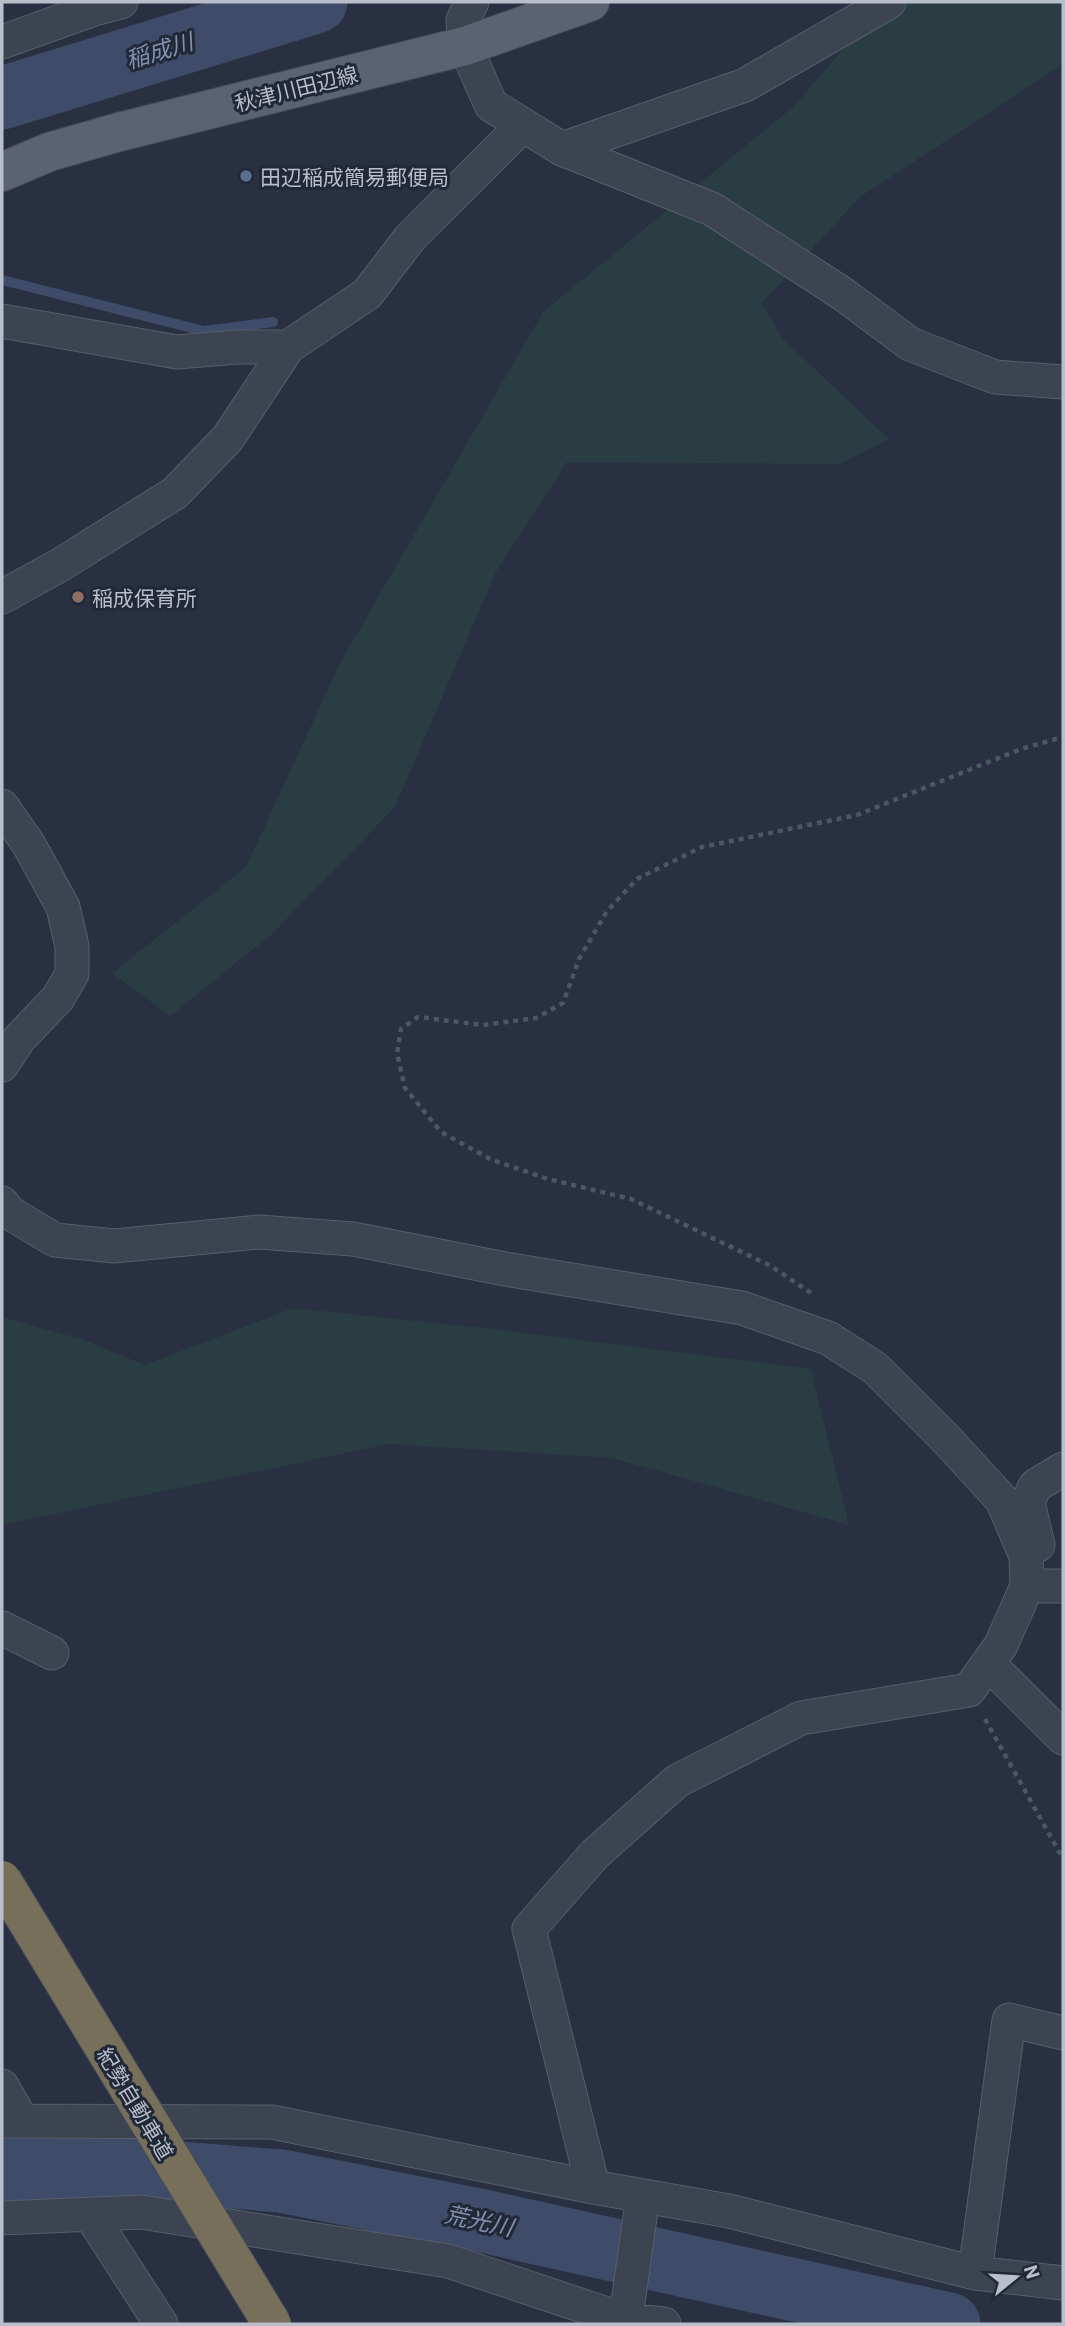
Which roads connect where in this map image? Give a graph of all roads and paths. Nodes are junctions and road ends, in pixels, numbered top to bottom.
1 (121, 2) edge
2 (590, 2) edge
3 (889, 2) edge
4 (466, 23) edge
5 (2, 42) edge
6 (523, 125) junction
7 (562, 149) junction
8 (2, 172) edge
9 (2, 321) edge
10 (288, 347) junction
11 (1063, 382) edge
12 (2, 597) edge
13 (1063, 737) edge
14 (2, 806) edge
15 (2, 1065) edge
16 (2, 1203) edge
17 (813, 1294) dead end
18 (1063, 1469) edge
19 (1026, 1571) junction
20 (1063, 1586) edge
21 (2, 1628) edge
22 (52, 1653) dead end
23 (988, 1663) junction
24 (969, 1690) junction
25 (1063, 1738) edge
26 (1063, 1859) edge
27 (2, 1880) edge
28 (1063, 2033) edge
29 (2, 2086) edge
30 (12, 2121) edge
31 (593, 2187) junction
32 (643, 2196) junction
33 (90, 2214) junction
34 (2, 2218) edge
35 (975, 2273) junction
36 (1063, 2283) edge
37 (625, 2322) edge
38 (161, 2324) edge
39 (272, 2324) edge
40 (664, 2324) edge

1 - 5 street
2 - 4 main road, 秋津川田辺線
3 - 7 street
4 - 6 street
4 - 8 main road, 秋津川田辺線
6 - 7 street
6 - 10 street
7 - 11 street
9 - 10 street
10 - 12 street
13 - 17 path
14 - 15 street
16 - 19 street
18 - 19 street
19 - 20 street
19 - 23 street
21 - 22 street
23 - 24 street
23 - 25 street
24 - 26 path
24 - 31 street
27 - 39 highway, 紀勢自動車道, bridge
28 - 35 street
29 - 30 street
30 - 31 street
31 - 32 street
32 - 35 street
32 - 37 street
33 - 34 street
33 - 37 street
33 - 38 street
35 - 36 street
37 - 40 street

